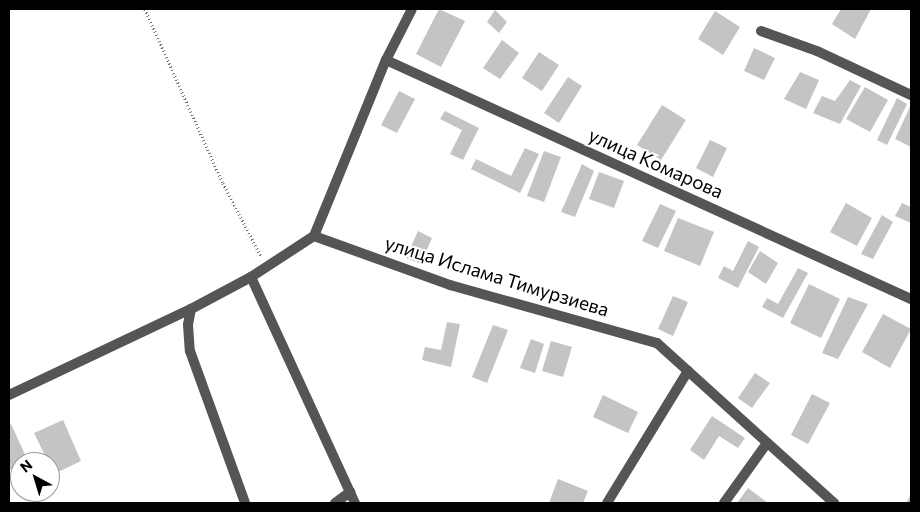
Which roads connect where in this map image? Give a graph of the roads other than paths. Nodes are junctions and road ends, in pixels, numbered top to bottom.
1 (412, 9) edge
2 (761, 31) dead end
3 (386, 60) junction
4 (911, 95) edge
5 (314, 236) junction
6 (251, 277) junction
7 (911, 299) edge
8 (190, 309) junction
9 (688, 371) junction
10 (9, 395) edge
11 (767, 443) junction
12 (350, 492) junction
13 (245, 503) edge
14 (335, 503) edge
15 (355, 503) edge
16 (607, 503) edge
17 (724, 503) edge
18 (834, 503) edge

1 - 3 street
2 - 4 street
3 - 5 street
3 - 7 street, улица Комарова
5 - 6 street
5 - 9 street, улица Ислама Тимурзиева
6 - 8 street
6 - 12 street
8 - 10 street
8 - 13 street
9 - 11 street, улица Ислама Тимурзиева
9 - 16 street
11 - 17 street
11 - 18 street, улица Ислама Тимурзиева
12 - 14 street
12 - 15 street

